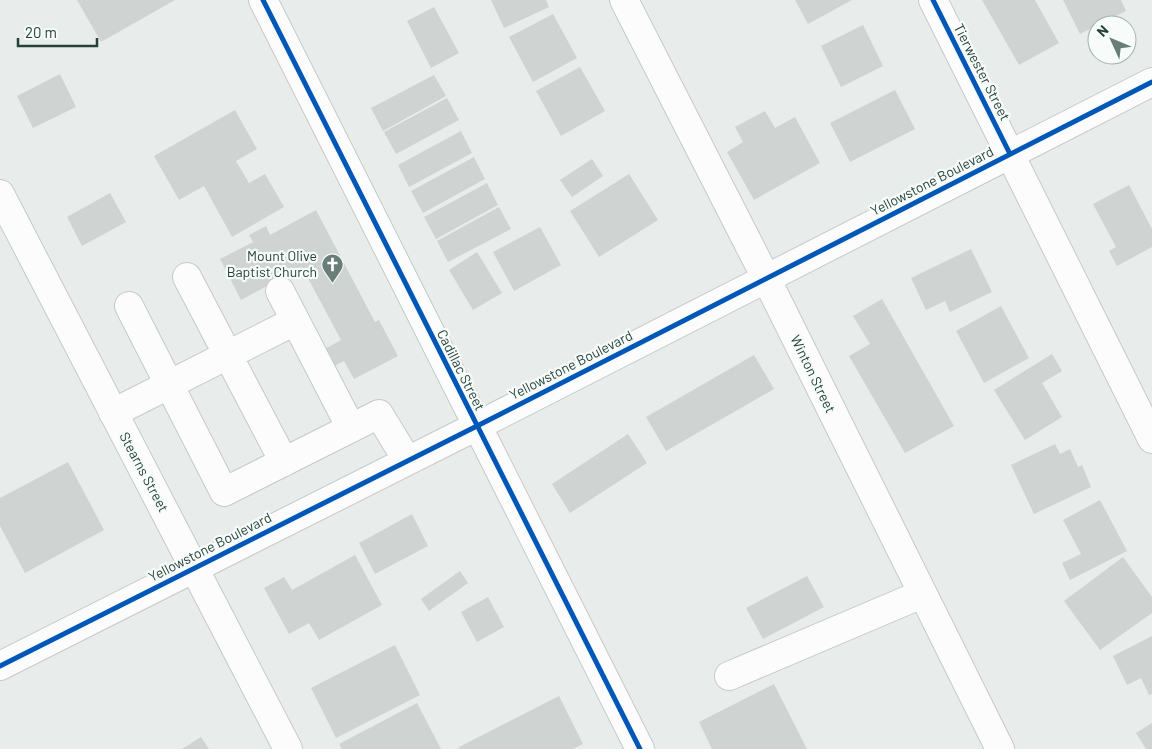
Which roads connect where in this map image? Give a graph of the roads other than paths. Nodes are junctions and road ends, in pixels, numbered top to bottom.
1 (263, 0) edge
2 (624, 0) edge
3 (933, 0) edge
4 (1152, 82) edge
5 (1010, 154) junction
6 (0, 194) edge
7 (187, 277) dead end
8 (766, 278) junction
9 (280, 291) dead end
10 (129, 306) dead end
11 (295, 321) junction
12 (227, 355) junction
13 (169, 384) junction
14 (114, 412) junction
15 (477, 426) junction
16 (351, 428) junction
17 (1152, 439) edge
18 (407, 460) junction
19 (284, 462) junction
20 (194, 568) junction
21 (922, 594) junction
22 (0, 666) edge
23 (729, 676) dead end
24 (288, 749) edge
25 (640, 749) edge
26 (1000, 749) edge

1 - 15 street, Cadillac Street
2 - 8 street, Winton Street
3 - 5 street, Tierwester Street
4 - 5 street, Yellowstone Boulevard
5 - 8 street, Yellowstone Boulevard
5 - 17 street, Tierwester Street
6 - 14 street, Stearns Street
7 - 12 street
8 - 15 street, Yellowstone Boulevard
8 - 21 street, Winton Street
9 - 11 street
10 - 13 street
11 - 12 street
11 - 16 street
12 - 13 street
12 - 19 street
13 - 14 street
13 - 19 street
14 - 20 street, Stearns Street
15 - 18 street, Yellowstone Boulevard
15 - 25 street, Cadillac Street
16 - 18 street
16 - 19 street
18 - 20 street, Yellowstone Boulevard
20 - 22 street, Yellowstone Boulevard
20 - 24 street, Stearns Street
21 - 23 street
21 - 26 street, Winton Street

